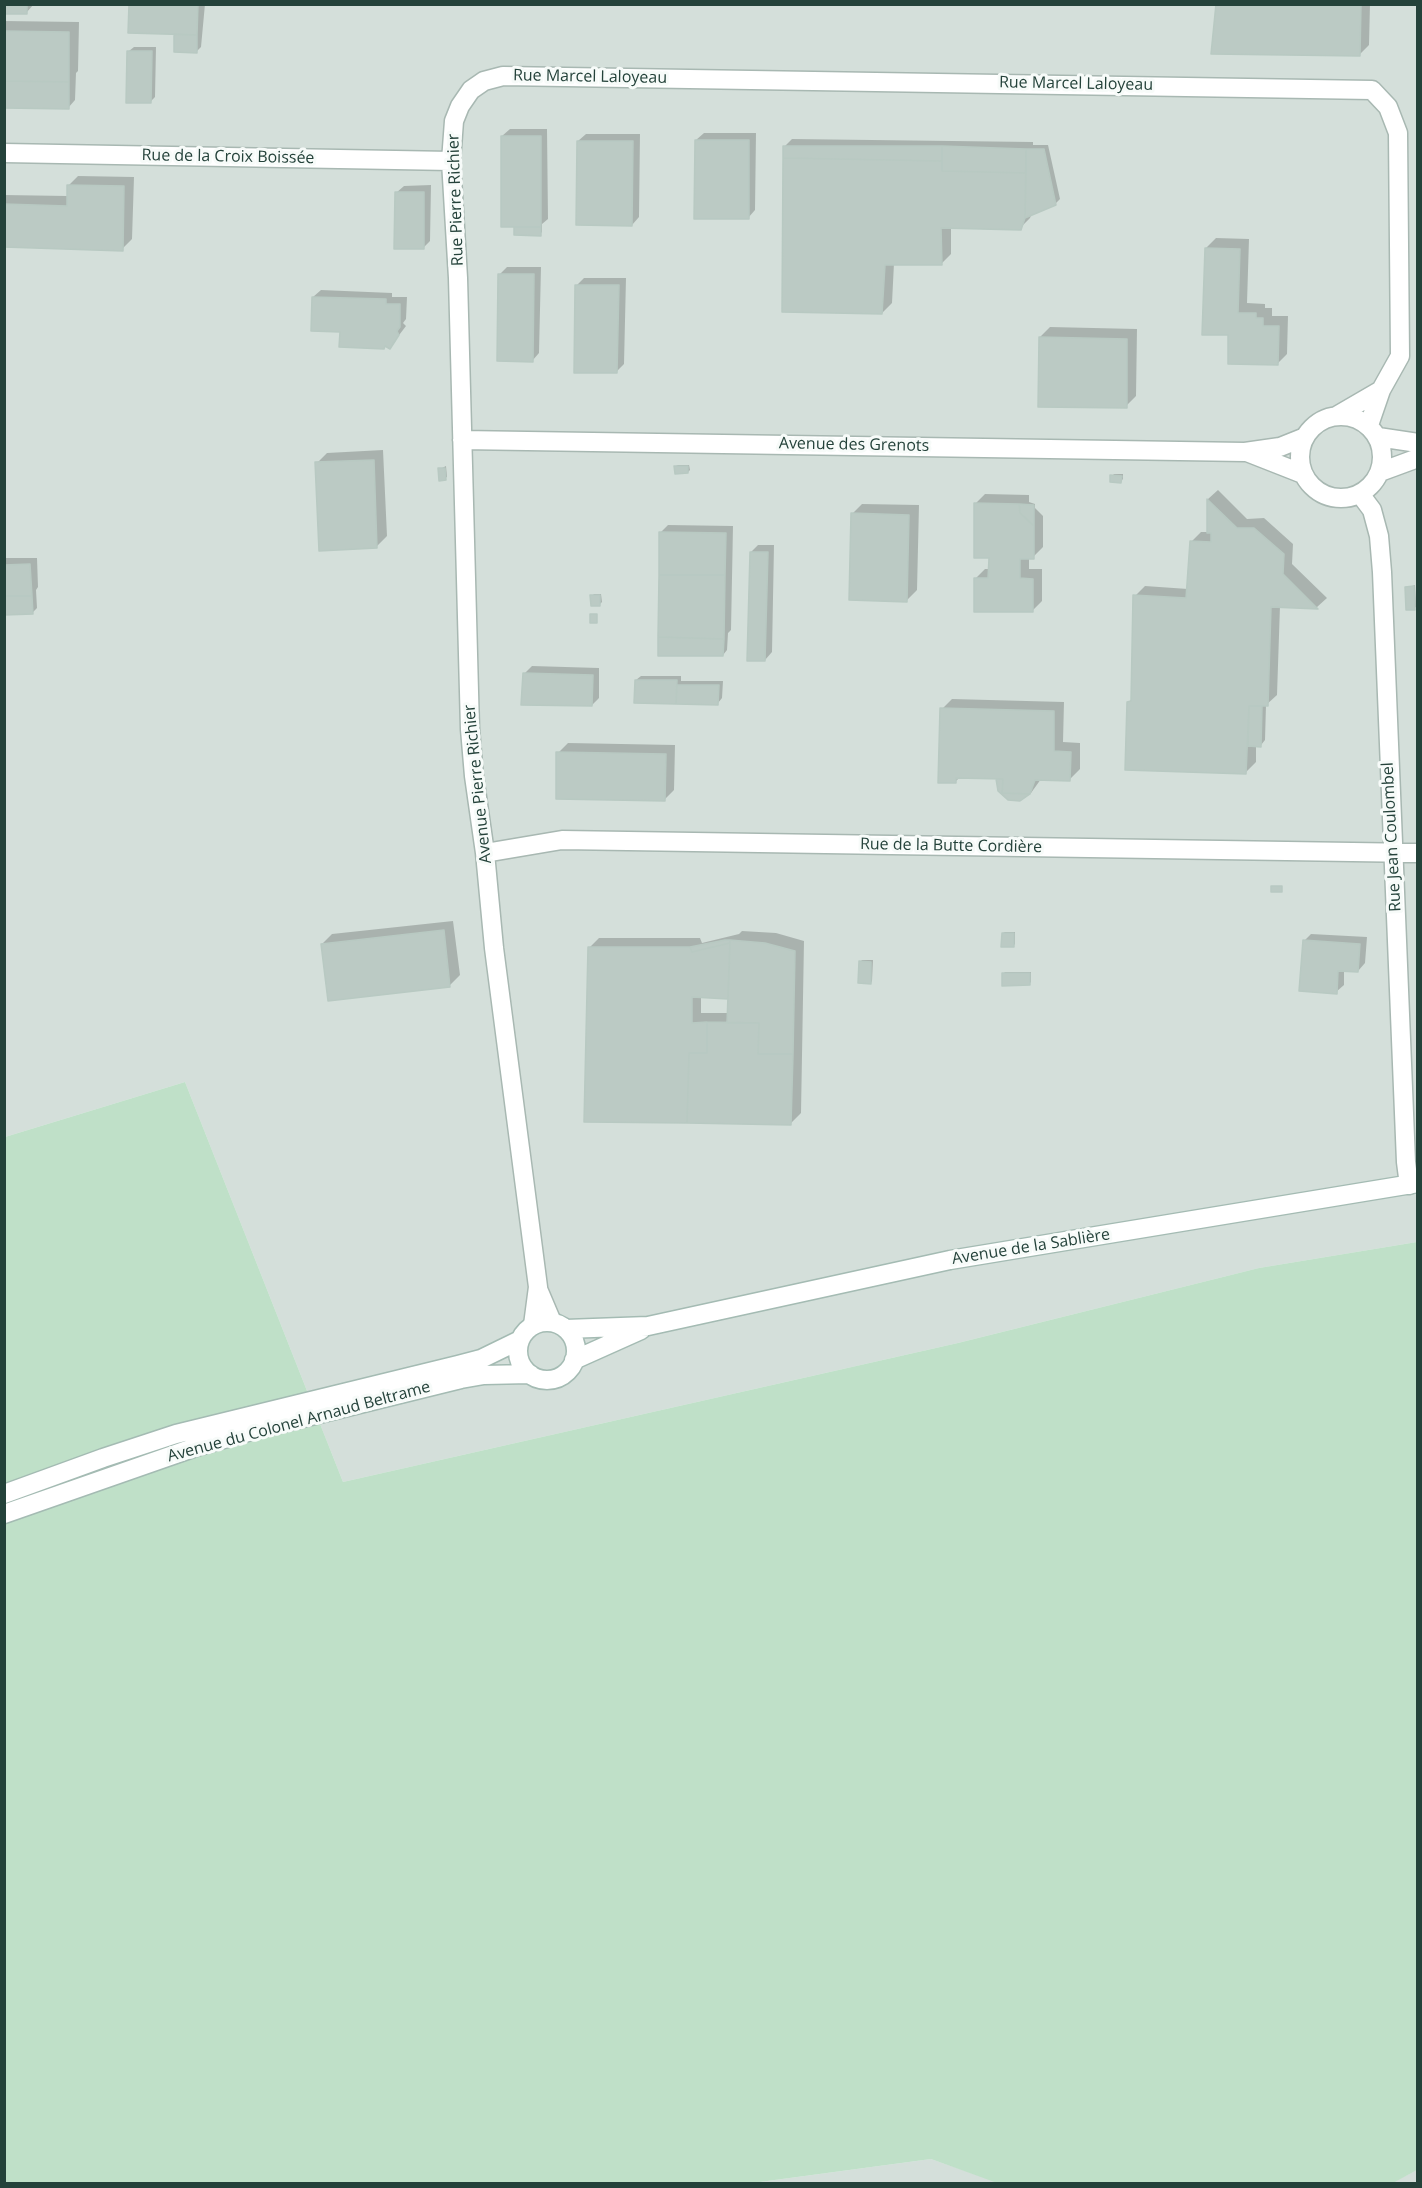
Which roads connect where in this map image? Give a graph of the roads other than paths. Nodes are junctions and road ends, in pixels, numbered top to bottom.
1 (471, 90) joint
2 (4, 153) edge
3 (451, 161) junction
4 (458, 278) joint
5 (1381, 390) junction
6 (1338, 415) junction
7 (1373, 431) junction
8 (1305, 437) junction
9 (462, 440) junction
10 (1418, 443) edge
11 (1245, 452) junction
12 (1418, 458) edge
13 (1380, 472) junction
14 (1303, 474) junction
15 (1360, 494) junction
16 (485, 853) junction
17 (1392, 853) junction
18 (1418, 853) edge
19 (1413, 1184) edge
20 (538, 1287) junction
21 (533, 1325) junction
22 (559, 1325) junction
23 (648, 1326) junction
24 (520, 1340) junction
25 (574, 1360) junction
26 (530, 1374) junction
27 (4, 1494) edge
28 (4, 1514) edge

1 - 3 street, Rue Pierre Richier
1 - 5 street, Rue Marcel Laloyeau
2 - 3 street, Rue de la Croix Boissée
3 - 4 street, Rue Pierre Richier
4 - 9 street, Avenue Pierre Richier
5 - 6 street
5 - 7 street, Rue Marcel Laloyeau
6 - 7 street
6 - 8 street
7 - 10 street
7 - 13 street
8 - 11 street, Avenue des Grenots
8 - 14 street
9 - 11 street, Avenue des Grenots
9 - 16 street, Avenue Pierre Richier
11 - 14 street, Avenue des Grenots
12 - 13 street
13 - 15 street
14 - 15 street
15 - 17 street, Rue Jean Coulombel
16 - 17 street, Rue de la Butte Cordière
16 - 20 street, Avenue Pierre Richier
17 - 18 street, Rue de la Butte Cordière
17 - 19 street, Rue Jean Coulombel
19 - 23 street, Avenue de la Sablière
20 - 21 street, Avenue Pierre Richier
20 - 22 street, Avenue Pierre Richier
21 - 22 street
21 - 24 street
22 - 23 street, Avenue de la Sablière
22 - 25 street
23 - 25 street, Avenue de la Sablière
24 - 26 street
24 - 27 street, Avenue du Colonel Arnaud Beltrame
25 - 26 street
26 - 28 street, Avenue du Colonel Arnaud Beltrame

